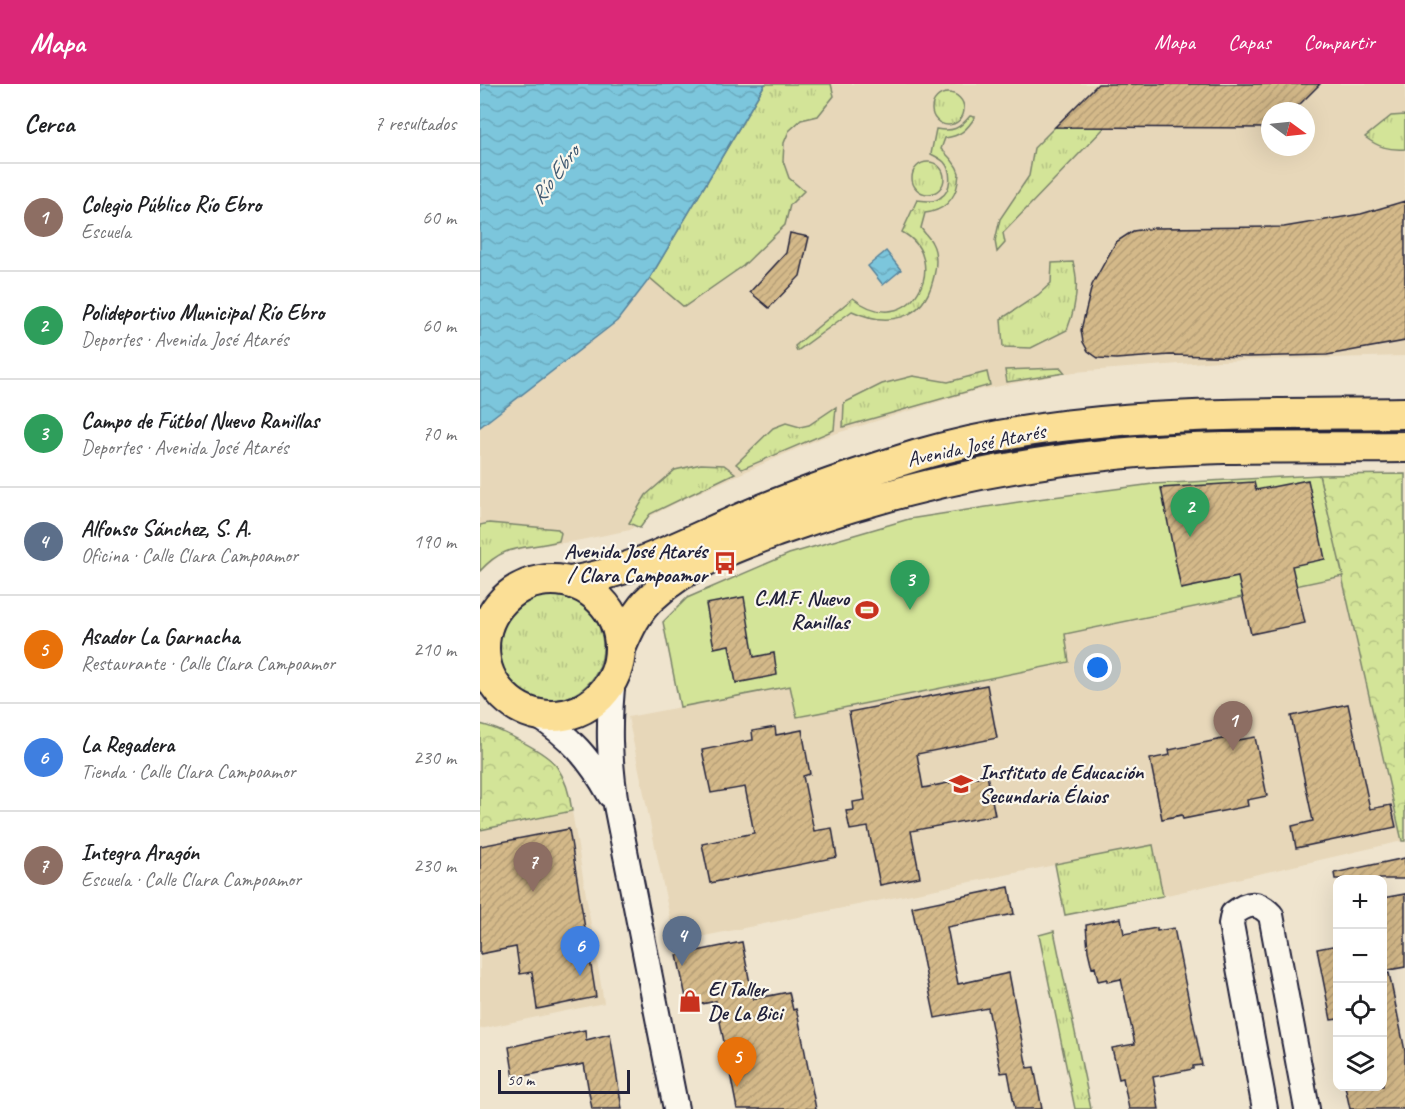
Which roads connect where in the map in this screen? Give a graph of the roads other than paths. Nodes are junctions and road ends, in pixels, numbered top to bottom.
1 (1405, 413) edge
2 (1405, 447) edge
3 (570, 582) junction
4 (484, 626) edge
5 (620, 649) junction
6 (613, 678) junction
7 (493, 695) edge
8 (535, 714) junction
9 (616, 805) junction
10 (676, 1109) edge
11 (1265, 1109) edge
12 (1307, 1109) edge

1 - 3 main road, Avenida José Atarés
2 - 5 main road, Avenida José Atarés
3 - 4 main road
3 - 5 main road
4 - 7 main road
5 - 6 main road
6 - 8 main road
6 - 9 street
7 - 8 main road
8 - 9 street
9 - 10 street
11 - 12 street

